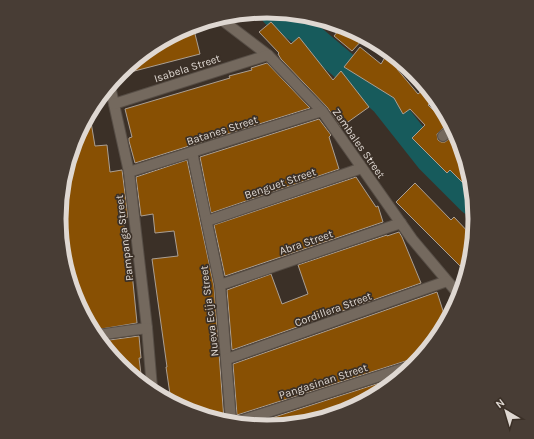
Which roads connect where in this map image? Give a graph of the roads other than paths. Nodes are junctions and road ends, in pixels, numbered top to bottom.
1 (225, 23) edge
2 (268, 55) junction
3 (111, 92) edge
4 (114, 104) junction
5 (322, 111) junction
6 (448, 131) edge
7 (443, 136) dead end
8 (192, 152) junction
9 (362, 168) junction
10 (129, 172) junction
11 (207, 221) junction
12 (401, 223) junction
13 (446, 281) junction
14 (220, 285) junction
15 (455, 291) edge
16 (147, 328) junction
17 (102, 334) edge
18 (227, 359) junction
19 (402, 369) edge
20 (152, 385) edge
21 (231, 417) edge
22 (245, 420) edge

1 - 2 street, Zambales Street
2 - 4 street, Isabela Street
2 - 5 street, Zambales Street
3 - 4 street, Pampanga Street
4 - 10 street, Pampanga Street
5 - 8 street, Batanes Street
5 - 9 street, Zambales Street
6 - 7 street
8 - 10 street, Batanes Street
8 - 11 street, Nueva Ecija Street
9 - 11 street, Benguet Street
9 - 12 street, Zambales Street
10 - 16 street, Pampanga Street
11 - 14 street, Nueva Ecija Street
12 - 13 street, Zambales Street
12 - 14 street, Abra Street
13 - 15 street, Zambales Street
13 - 18 street, Cordillera Street
14 - 18 street, Nueva Ecija Street
16 - 17 street
16 - 20 street, Pampanga Street
18 - 21 street, Nueva Ecija Street
19 - 22 street, Pangasinan Street

